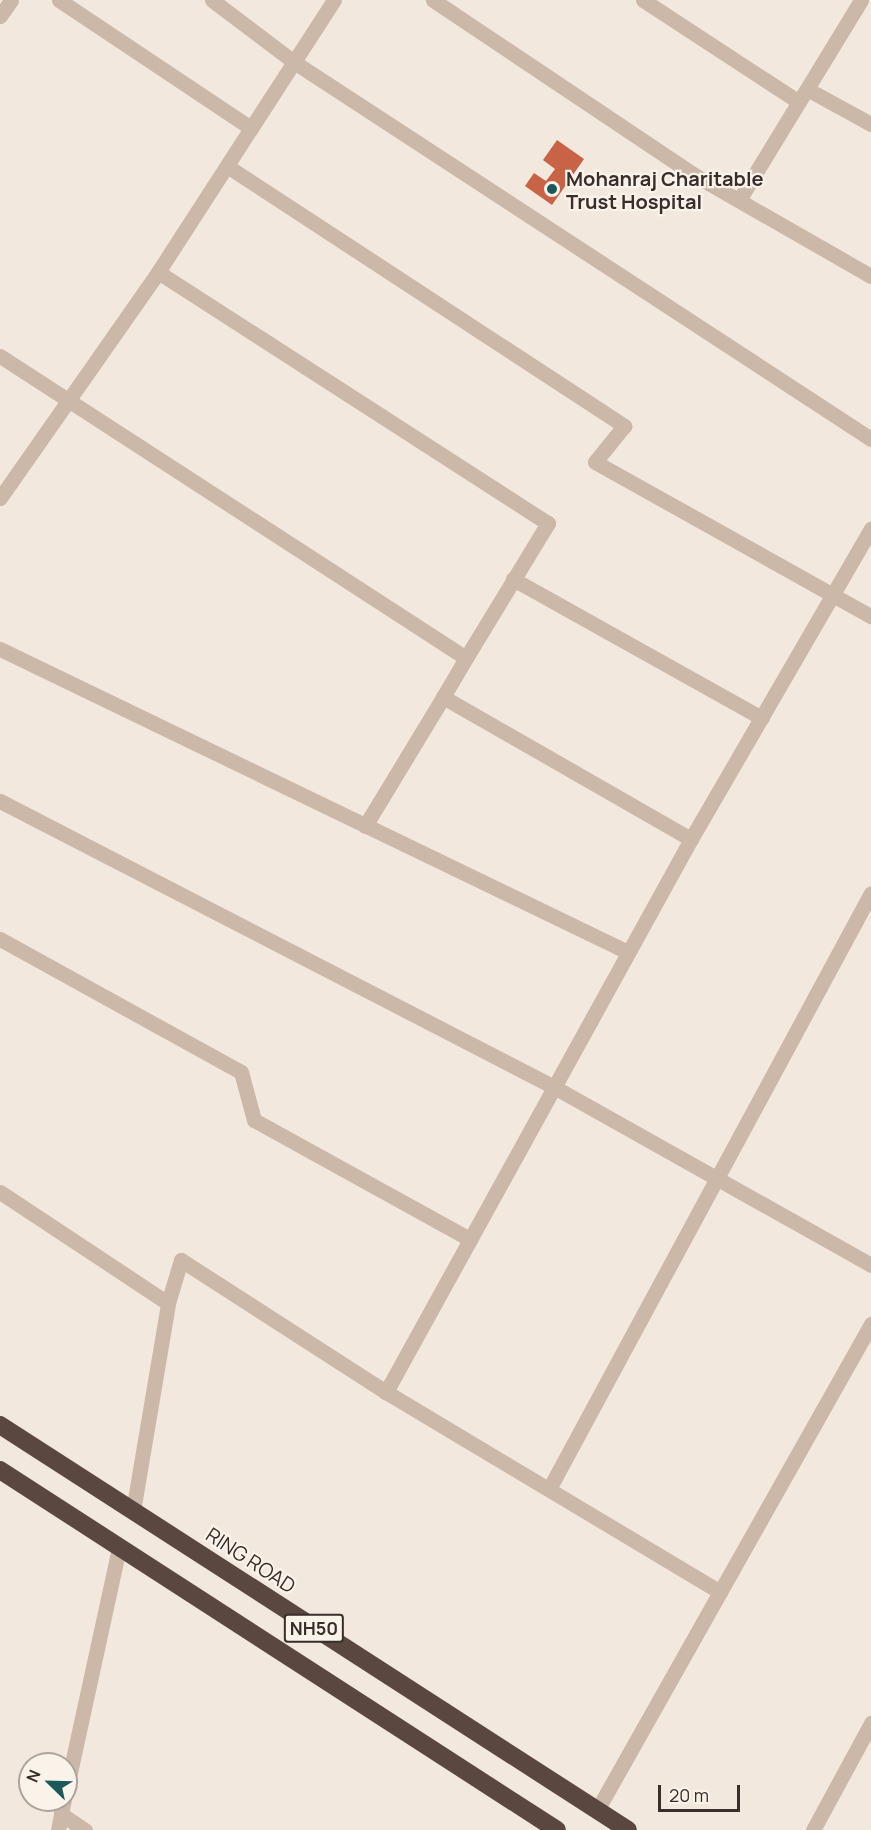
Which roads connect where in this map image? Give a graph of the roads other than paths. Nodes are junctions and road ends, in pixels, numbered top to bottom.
1 (11, 0) edge
2 (59, 0) edge
3 (212, 0) edge
4 (334, 0) edge
5 (433, 0) edge
6 (643, 0) edge
7 (861, 0) edge
8 (0, 16) edge
9 (294, 62) junction
10 (803, 95) junction
11 (871, 124) edge
12 (251, 128) junction
13 (227, 166) junction
14 (739, 201) junction
15 (158, 272) junction
16 (871, 276) edge
17 (0, 356) edge
18 (69, 399) junction
19 (871, 439) edge
20 (0, 498) edge
21 (871, 528) edge
22 (513, 579) junction
23 (834, 595) junction
24 (871, 616) edge
25 (0, 649) edge
26 (466, 658) junction
27 (443, 697) junction
28 (762, 718) junction
29 (0, 801) edge
30 (365, 826) junction
31 (691, 839) junction
32 (871, 893) edge
33 (0, 939) edge
34 (628, 952) junction
35 (554, 1087) junction
36 (716, 1180) junction
37 (0, 1192) edge
38 (470, 1239) junction
39 (871, 1265) edge
40 (168, 1303) junction
41 (871, 1324) edge
42 (386, 1392) junction
43 (0, 1425) edge
44 (0, 1470) edge
45 (549, 1489) junction
46 (133, 1511) junction
47 (119, 1547) junction
48 (720, 1592) junction
49 (871, 1723) edge
50 (74, 1752) edge
51 (597, 1810) junction
52 (62, 1812) edge
53 (68, 1812) edge
54 (58, 1830) edge
55 (85, 1830) edge
56 (557, 1830) edge
57 (628, 1830) edge
58 (813, 1830) edge

1 - 8 street
2 - 12 street
3 - 9 street
4 - 9 street
5 - 14 street
6 - 10 street
7 - 10 street
9 - 12 street
9 - 19 street
10 - 11 street
10 - 14 street
12 - 13 street
13 - 15 street
13 - 23 street
14 - 16 street
15 - 18 street
15 - 22 street
17 - 18 street
18 - 20 street
18 - 26 street
21 - 23 street
22 - 26 street
22 - 28 street
23 - 24 street
23 - 28 street
25 - 30 street
26 - 27 street
27 - 30 street
27 - 31 street
28 - 31 street
29 - 35 street
30 - 34 street
31 - 34 street
32 - 36 street
33 - 38 street
34 - 35 street
35 - 36 street
35 - 38 street
36 - 39 street
36 - 45 street
37 - 40 street
38 - 42 street
40 - 42 street
40 - 46 street
41 - 48 street
42 - 45 street
43 - 46 highway, RING ROAD / NH50
44 - 47 highway, NH50
45 - 48 street
46 - 51 highway, RING ROAD / NH50
47 - 50 street
47 - 56 highway, NH50
48 - 51 street
49 - 58 street
51 - 57 highway, RING ROAD / NH50
52 - 54 street
53 - 55 street

